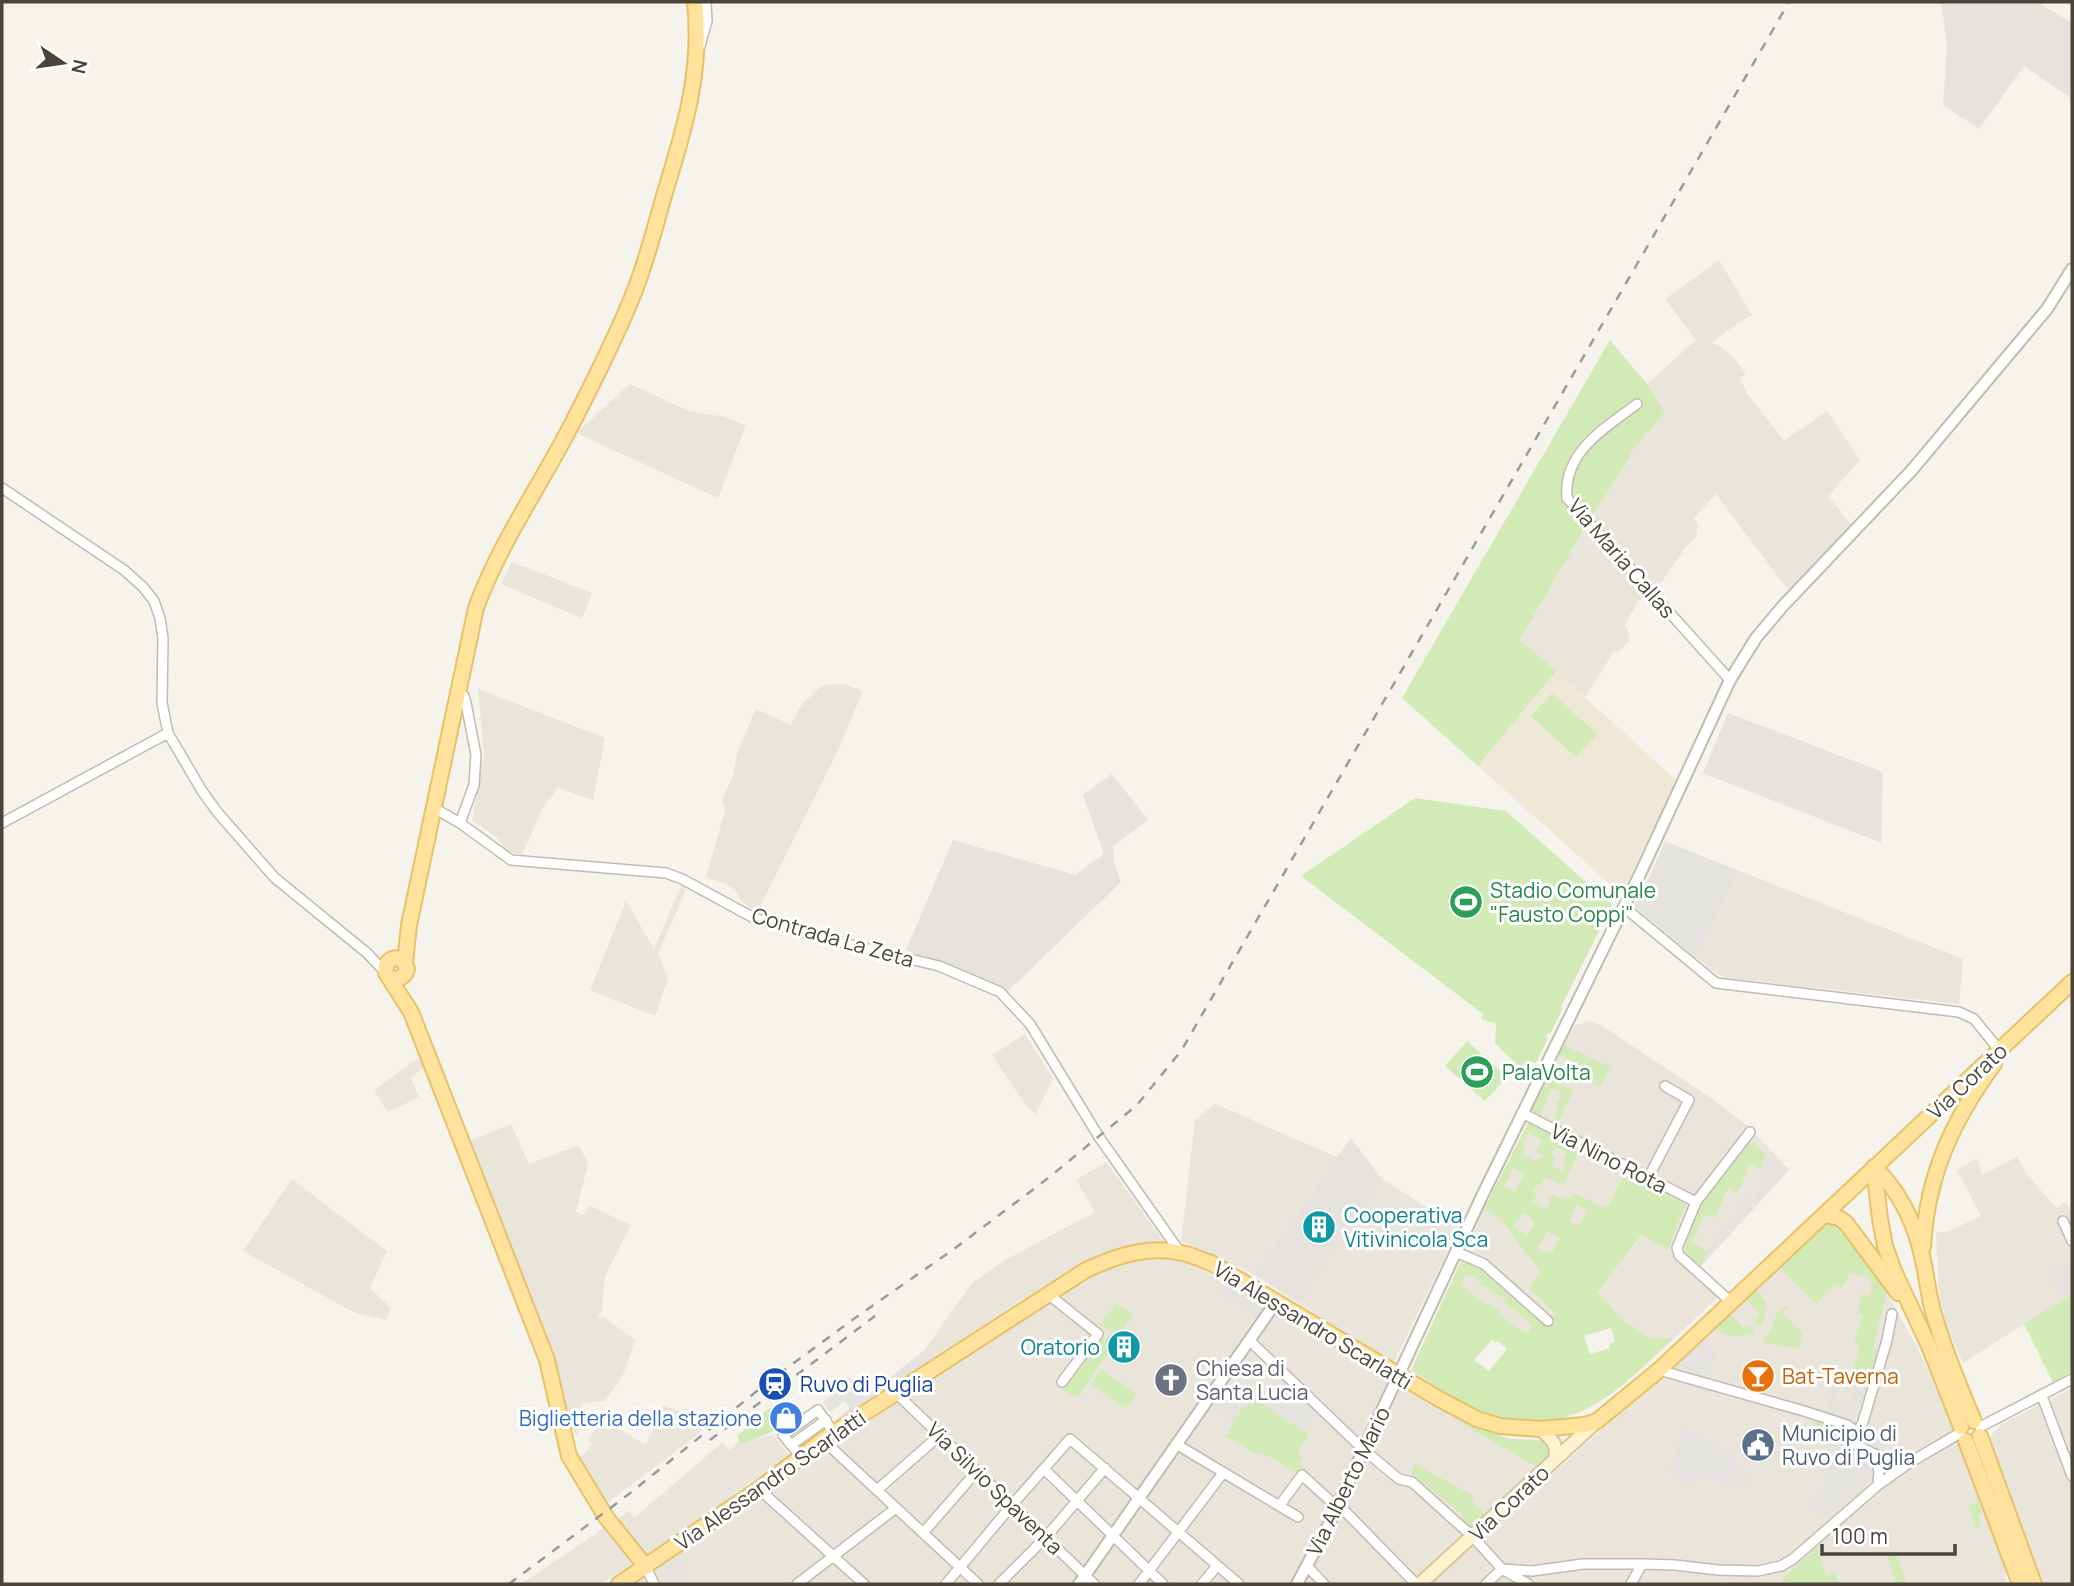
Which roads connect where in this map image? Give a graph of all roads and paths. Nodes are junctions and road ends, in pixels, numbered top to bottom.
1 (695, 2) edge
2 (706, 2) edge
3 (698, 50) junction
4 (2072, 269) edge
5 (1637, 404) dead end
6 (2, 488) edge
7 (1730, 680) junction
8 (458, 692) junction
9 (168, 733) junction
10 (434, 808) junction
11 (2, 823) edge
12 (460, 823) junction
13 (1624, 907) junction
14 (396, 967) junction
15 (2072, 982) edge
16 (2015, 1036) junction
17 (2000, 1051) junction
18 (1665, 1086) dead end
19 (1522, 1113) junction
20 (1751, 1132) dead end
21 (1874, 1167) junction
22 (1648, 1178) junction
23 (1696, 1202) junction
24 (1824, 1215) junction
25 (2063, 1221) dead end
26 (2072, 1241) edge
27 (1180, 1252) junction
28 (1456, 1252) junction
29 (1922, 1256) junction
30 (1048, 1294) junction
31 (1276, 1302) junction
32 (1731, 1302) junction
33 (1892, 1314) dead end
34 (1916, 1318) junction
35 (1548, 1321) dead end
36 (1250, 1340) junction
37 (1659, 1370) junction
38 (1399, 1377) junction
39 (2072, 1379) edge
40 (1062, 1382) dead end
41 (896, 1393) junction
42 (2042, 1396) junction
43 (1597, 1421) junction
44 (1540, 1429) junction
45 (1856, 1431) junction
46 (1970, 1431) junction
47 (940, 1435) junction
48 (829, 1436) junction
49 (1176, 1444) junction
50 (1364, 1450) junction
51 (1874, 1454) junction
52 (801, 1457) junction
53 (1555, 1460) junction
54 (1909, 1462) junction
55 (1105, 1468) junction
56 (1044, 1469) junction
57 (977, 1471) junction
58 (1223, 1473) junction
59 (2072, 1476) edge
60 (1878, 1485) junction
61 (759, 1489) junction
62 (877, 1490) junction
63 (1140, 1497) junction
64 (1077, 1500) junction
65 (1012, 1505) junction
66 (1280, 1505) junction
67 (1338, 1506) junction
68 (896, 1508) junction
69 (1298, 1517) dead end
70 (923, 1533) junction
71 (1178, 1533) junction
72 (1113, 1535) junction
73 (1045, 1537) junction
74 (1473, 1537) junction
75 (833, 1557) junction
76 (1642, 1564) junction
77 (1217, 1566) junction
78 (1307, 1566) junction
79 (646, 1567) junction
80 (960, 1568) junction
81 (1503, 1569) junction
82 (1149, 1571) junction
83 (1082, 1580) edge
84 (619, 1584) edge
85 (654, 1584) edge
86 (798, 1584) edge
87 (862, 1584) edge
88 (946, 1584) edge
89 (978, 1584) edge
90 (999, 1584) edge
91 (1094, 1584) edge
92 (1139, 1584) edge
93 (1163, 1584) edge
94 (1202, 1584) edge
95 (1239, 1584) edge
96 (1297, 1584) edge
97 (1324, 1584) edge
98 (1418, 1584) edge
99 (1486, 1584) edge
100 (1526, 1584) edge
101 (1631, 1584) edge
102 (2020, 1584) edge
103 (2034, 1584) edge

1 - 3 main road
2 - 3 street
3 - 8 main road
4 - 7 street, Via Alberto Mario
5 - 7 street, Via Maria Callas
6 - 9 street
7 - 13 street, Via Alberto Mario
8 - 10 main road
8 - 12 street
9 - 11 street
9 - 14 street
10 - 12 street, Contrada La Zeta
10 - 14 main road
12 - 27 street, Contrada La Zeta
13 - 17 street
13 - 19 street, Via Alberto Mario
14 - 79 main road
15 - 16 main road, Via Corato
16 - 17 main road, Via Corato
16 - 29 main road
17 - 21 main road, Via Corato
18 - 22 street
19 - 22 street, Via Nino Rota
19 - 28 street, Via Alberto Mario
20 - 23 street
21 - 24 main road, Via Alessandro Scarlatti
21 - 29 main road
21 - 34 main road
22 - 23 street, Via Nino Rota
23 - 32 street
24 - 32 main road, Via Alessandro Scarlatti
24 - 34 main road
25 - 26 street
27 - 30 main road, Via Alessandro Scarlatti
27 - 31 main road, Via Alessandro Scarlatti
28 - 35 street
28 - 38 street, Via Alberto Mario
29 - 46 main road
30 - 40 street
30 - 41 main road, Via Alessandro Scarlatti
31 - 36 street
31 - 38 main road, Via Alessandro Scarlatti
32 - 37 main road, Via Alessandro Scarlatti
33 - 45 street
34 - 46 main road
36 - 49 street
36 - 50 street
37 - 43 main road, Via Alessandro Scarlatti
37 - 45 street
38 - 44 main road, Via Alessandro Scarlatti
38 - 50 street, Via Alberto Mario
39 - 42 street
41 - 47 street, Via Silvio Spaventa
41 - 48 main road, Via Alessandro Scarlatti
42 - 46 street
42 - 59 street
43 - 44 main road, Via Alessandro Scarlatti
43 - 53 main road, Via Corato
44 - 53 main road
45 - 51 street
46 - 54 street
46 - 102 main road
46 - 103 main road
47 - 57 street, Via Silvio Spaventa
47 - 62 street
48 - 52 main road, Via Alessandro Scarlatti
48 - 52 street
48 - 62 street
49 - 58 street
49 - 63 street
50 - 67 street, Via Alberto Mario
50 - 74 street
51 - 54 street
51 - 60 street
52 - 61 main road, Via Alessandro Scarlatti
53 - 74 main road, Via Corato
54 - 60 street
55 - 56 street
55 - 63 street
55 - 64 street
56 - 64 street
56 - 65 street
57 - 65 street, Via Silvio Spaventa
57 - 70 street
58 - 66 street
58 - 71 street
60 - 76 street
61 - 75 street
61 - 79 main road, Via Alessandro Scarlatti
62 - 68 street
63 - 71 street
63 - 72 street
64 - 72 street
64 - 73 street
65 - 73 street, Via Silvio Spaventa
65 - 80 street
66 - 67 street
66 - 69 street
67 - 78 street, Via Alberto Mario
67 - 98 street
68 - 70 street
68 - 75 street
70 - 80 street
71 - 77 street
71 - 82 street
72 - 82 street
72 - 83 street
73 - 83 street, Via Silvio Spaventa
73 - 90 street
74 - 81 street
74 - 98 main road, Via Corato
75 - 86 street
75 - 87 street
76 - 81 street
76 - 101 street
77 - 94 street
77 - 95 street
78 - 96 street, Via Alberto Mario
78 - 97 street
79 - 84 main road, Via Alessandro Scarlatti
79 - 85 street
80 - 88 street
80 - 89 street
81 - 99 street
81 - 100 street
82 - 92 street
82 - 93 street
83 - 91 street, Via Silvio Spaventa

